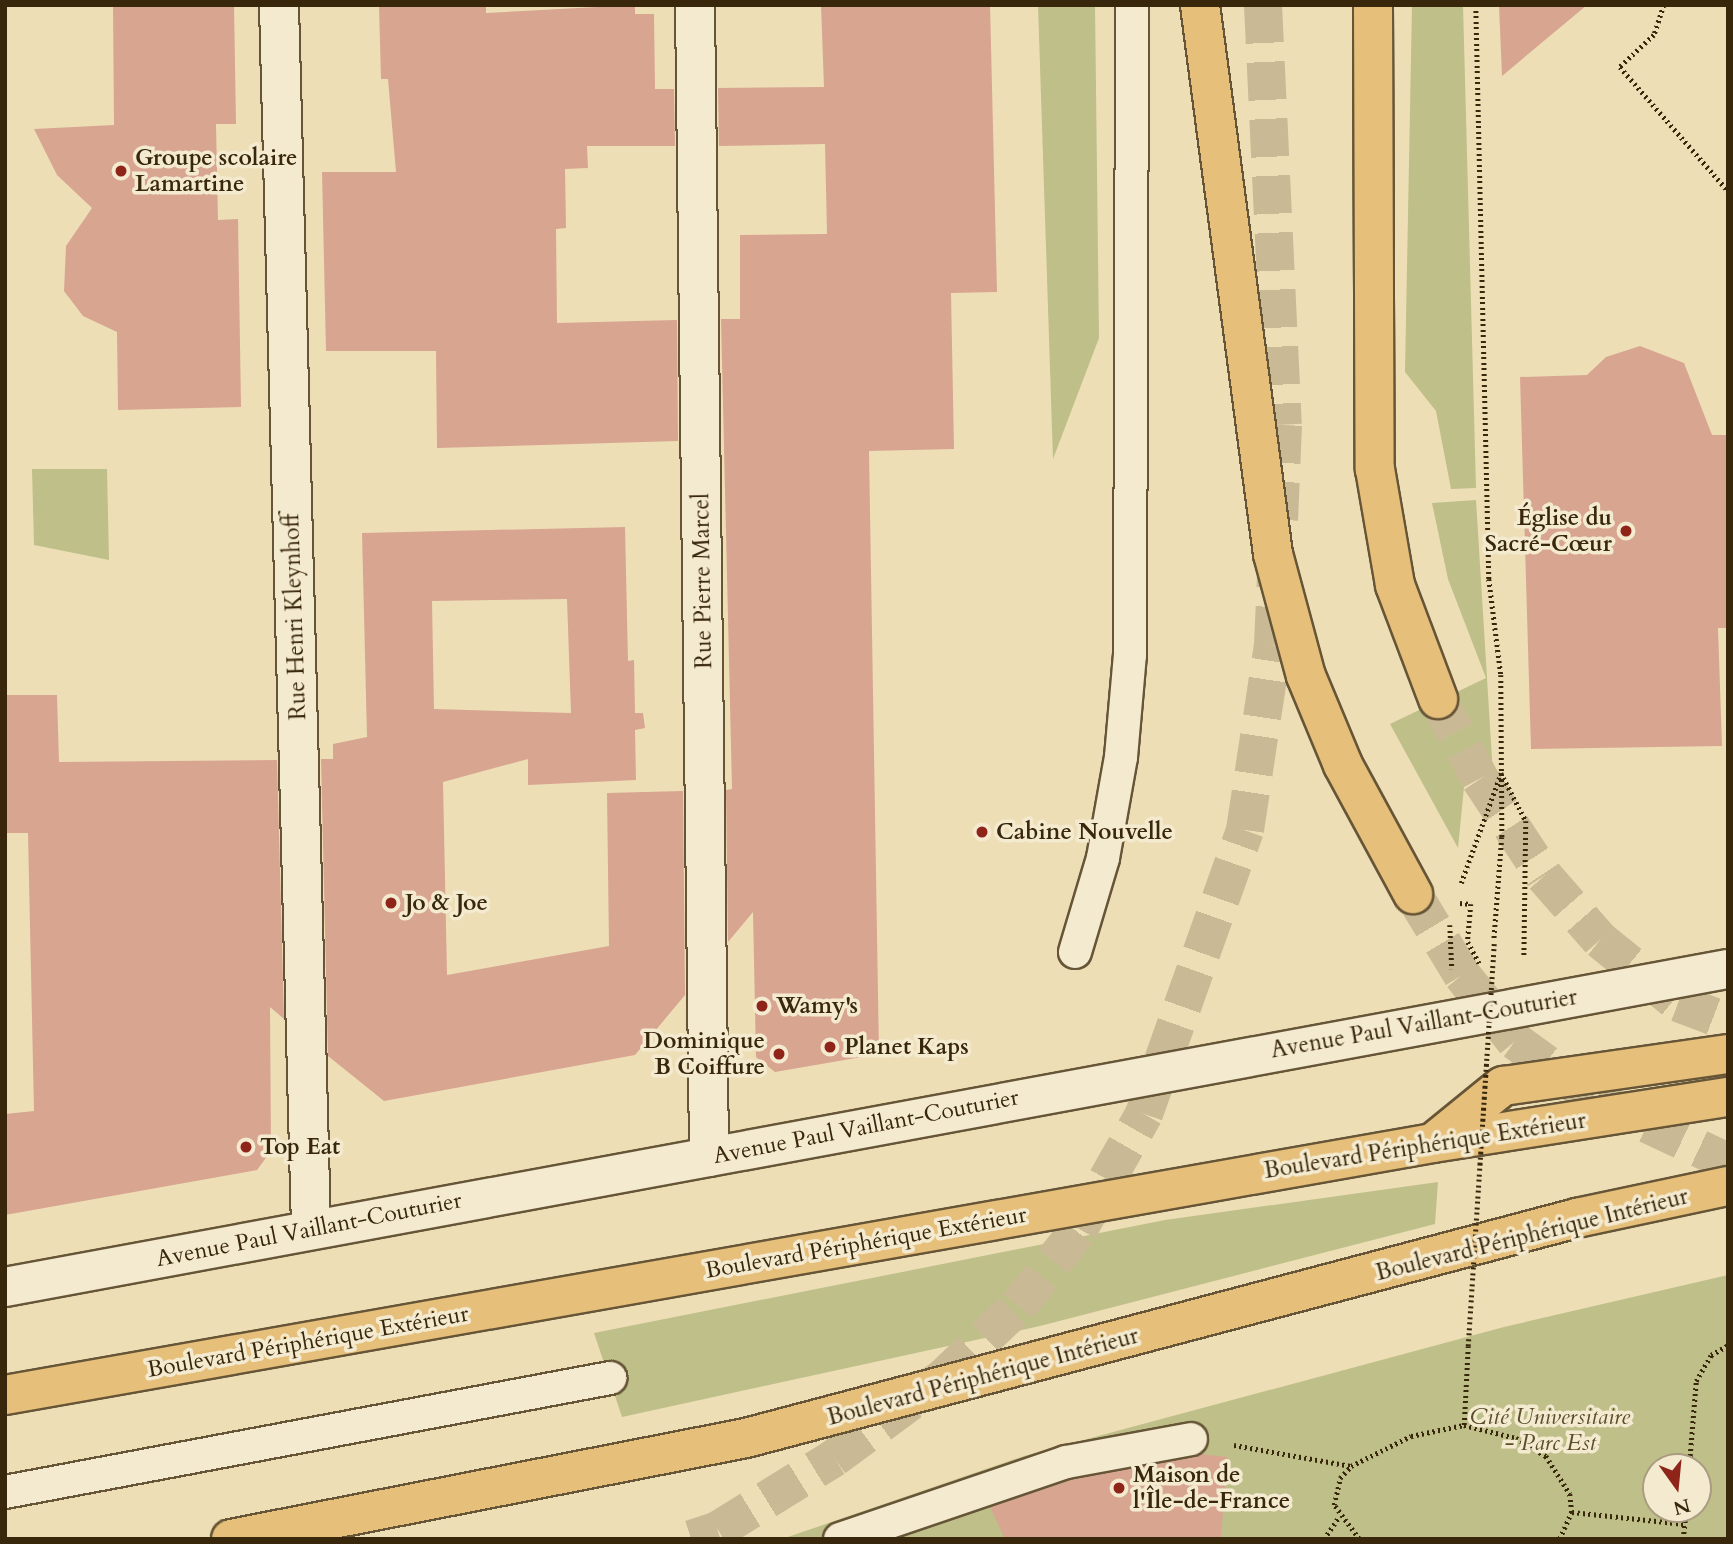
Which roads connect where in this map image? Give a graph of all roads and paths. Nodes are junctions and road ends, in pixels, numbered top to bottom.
1 (279, 5) edge
2 (695, 5) edge
3 (1132, 5) edge
4 (1200, 5) edge
5 (1373, 5) edge
6 (1476, 5) edge
7 (1664, 5) edge
8 (1728, 191) edge
9 (1438, 699) tunnel mouth
10 (1502, 773) junction
11 (1413, 894) tunnel mouth
12 (1456, 903) junction
13 (1468, 942) dead end
14 (1075, 952) dead end
15 (1728, 969) edge
16 (1523, 1007) junction
17 (1453, 1018) junction
18 (1728, 1054) edge
19 (1728, 1097) edge
20 (1433, 1143) junction
21 (709, 1157) junction
22 (1728, 1185) edge
23 (311, 1228) junction
24 (5, 1287) edge
25 (1728, 1346) edge
26 (610, 1378) dead end
27 (5, 1395) edge
28 (1464, 1425) junction
29 (1191, 1439) joint
30 (1690, 1453) edge
31 (1351, 1466) junction
32 (5, 1492) edge
33 (1572, 1512) junction
34 (1339, 1517) junction
35 (1684, 1524) joint
36 (231, 1539) edge
37 (841, 1539) edge
38 (1324, 1539) edge
39 (1359, 1539) edge
40 (1560, 1539) edge
41 (1683, 1539) edge

1 - 23 street, Rue Henri Kleynhoff
2 - 21 street, Rue Pierre Marcel
3 - 14 lane
4 - 11 highway
5 - 9 highway
6 - 10 path
7 - 8 path
10 - 12 path
10 - 16 path
10 - 28 path, bridge
12 - 13 path
12 - 17 path
15 - 16 street, Avenue Paul Vaillant-Couturier
16 - 17 street, Avenue Paul Vaillant-Couturier
17 - 21 street, Avenue Paul Vaillant-Couturier
18 - 20 highway
19 - 20 highway, Boulevard Périphérique Extérieur
20 - 27 highway, Boulevard Périphérique Extérieur
21 - 23 street, Avenue Paul Vaillant-Couturier
22 - 36 highway, Boulevard Périphérique Intérieur
23 - 24 street, Avenue Paul Vaillant-Couturier
25 - 30 path
26 - 32 lane
28 - 31 path
28 - 33 path
29 - 31 path
29 - 37 lane
31 - 34 path
33 - 35 path
33 - 40 path
34 - 38 path
34 - 39 path
35 - 41 path

